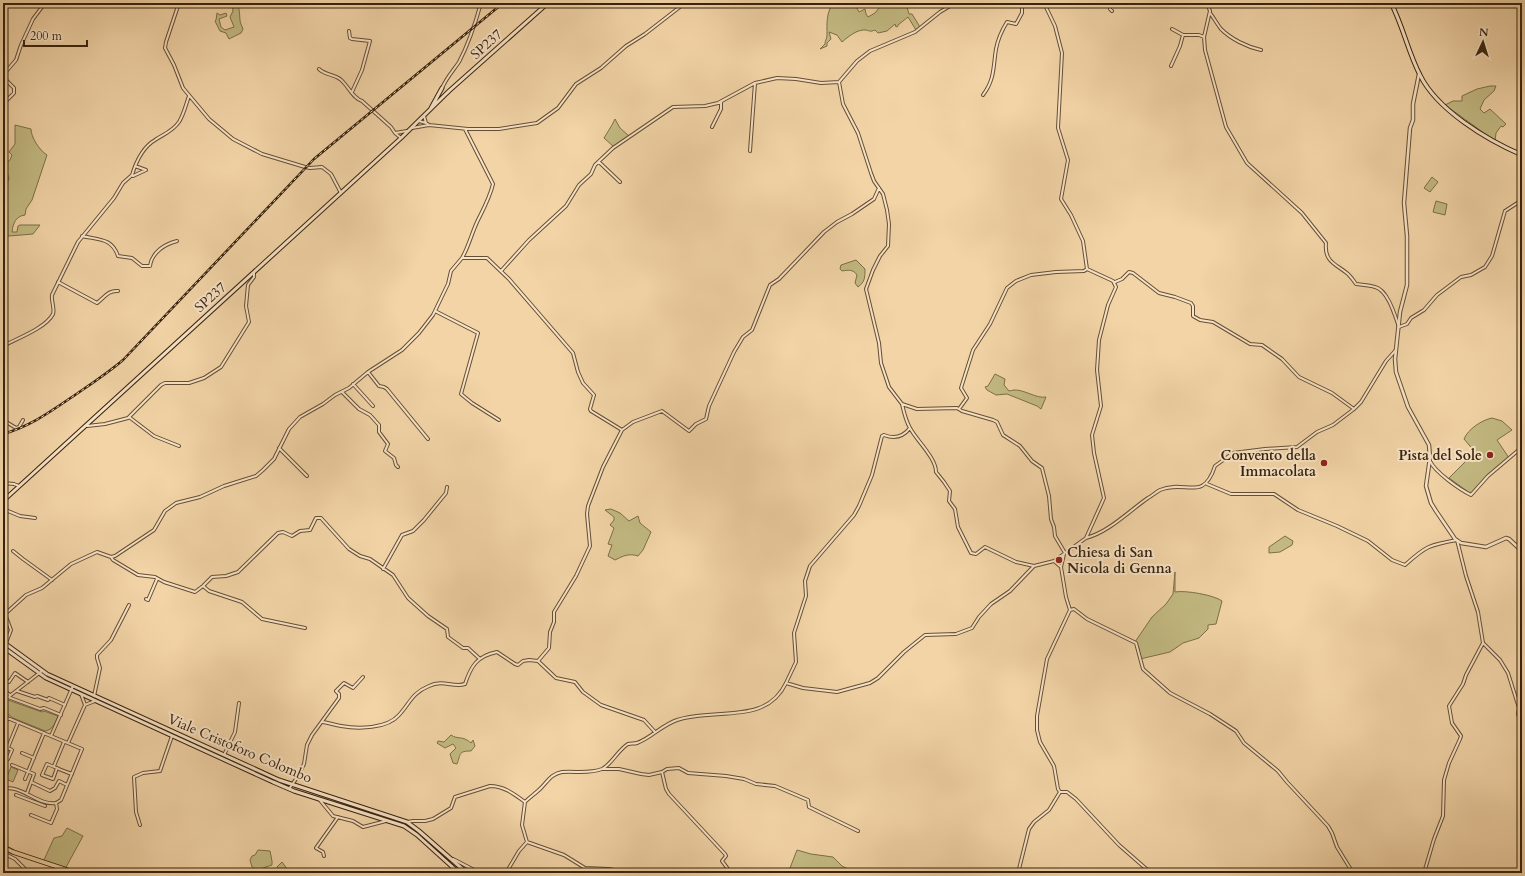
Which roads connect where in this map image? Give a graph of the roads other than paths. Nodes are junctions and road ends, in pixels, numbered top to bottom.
1 (45, 3) edge
2 (179, 3) edge
3 (481, 3) edge
4 (548, 3) edge
5 (685, 3) edge
6 (955, 3) edge
7 (1022, 3) edge
8 (1044, 3) edge
9 (1110, 3) edge
10 (1207, 3) edge
11 (1391, 3) edge
12 (1112, 11) dead end
13 (1210, 13) junction
14 (1172, 29) dead end
15 (349, 31) dead end
16 (1183, 35) junction
17 (1204, 37) junction
18 (1261, 50) dead end
19 (1171, 66) dead end
20 (319, 69) dead end
21 (1419, 74) junction
22 (1422, 78) junction
23 (839, 82) junction
24 (1420, 82) junction
25 (755, 83) junction
26 (1425, 84) junction
27 (1417, 85) junction
28 (442, 88) junction
29 (352, 92) junction
30 (983, 95) dead end
31 (189, 96) junction
32 (437, 96) junction
33 (445, 96) junction
34 (439, 101) junction
35 (721, 102) junction
36 (3, 104) edge
37 (431, 109) junction
38 (424, 116) junction
39 (418, 122) junction
40 (426, 123) junction
41 (429, 125) junction
42 (424, 126) junction
43 (712, 127) dead end
44 (465, 129) junction
45 (410, 130) junction
46 (394, 133) junction
47 (401, 138) junction
48 (750, 151) dead end
49 (1522, 156) edge
50 (599, 162) junction
51 (135, 166) junction
52 (132, 175) junction
53 (620, 182) dead end
54 (879, 188) junction
55 (341, 193) junction
56 (1522, 200) edge
57 (82, 236) junction
58 (177, 241) dead end
59 (462, 258) junction
60 (1087, 269) junction
61 (501, 271) junction
62 (254, 272) junction
63 (58, 282) junction
64 (1114, 282) junction
65 (118, 290) dead end
66 (435, 311) junction
67 (1399, 327) junction
68 (3, 346) edge
69 (1396, 350) junction
70 (368, 372) junction
71 (354, 384) junction
72 (342, 392) junction
73 (902, 404) junction
74 (372, 406) dead end
75 (959, 409) junction
76 (1354, 409) junction
77 (129, 417) junction
78 (3, 420) edge
79 (23, 420) dead end
80 (499, 420) dead end
81 (85, 426) junction
82 (910, 428) junction
83 (622, 430) junction
84 (428, 439) dead end
85 (179, 446) dead end
86 (279, 448) junction
87 (1521, 448) dead end
88 (1430, 460) junction
89 (398, 467) dead end
90 (307, 476) dead end
91 (3, 483) edge
92 (1207, 484) junction
93 (19, 486) junction
94 (447, 487) dead end
95 (3, 501) edge
96 (3, 510) edge
97 (35, 518) dead end
98 (1086, 538) junction
99 (1457, 540) junction
100 (13, 550) dead end
101 (1522, 551) edge
102 (1065, 553) junction
103 (111, 557) junction
104 (1054, 561) junction
105 (1034, 566) junction
106 (1061, 567) junction
107 (383, 569) junction
108 (157, 579) junction
109 (52, 580) junction
110 (203, 586) junction
111 (146, 599) dead end
112 (129, 605) dead end
113 (1070, 610) junction
114 (4, 614) edge
115 (305, 628) dead end
116 (5, 643) edge
117 (1483, 643) junction
118 (3, 648) edge
119 (480, 659) junction
120 (538, 661) junction
121 (40, 673) junction
122 (363, 677) dead end
123 (4, 679) edge
124 (28, 682) junction
125 (786, 683) junction
126 (73, 686) junction
127 (3, 690) edge
128 (17, 690) junction
129 (72, 690) junction
130 (81, 694) junction
131 (9, 696) junction
132 (94, 696) junction
133 (3, 701) edge
134 (96, 701) junction
135 (239, 703) dead end
136 (65, 705) junction
137 (85, 705) junction
138 (1519, 708) junction
139 (1522, 708) edge
140 (3, 714) edge
141 (61, 714) junction
142 (3, 719) edge
143 (10, 719) junction
144 (323, 722) junction
145 (18, 723) junction
146 (157, 724) junction
147 (1522, 724) edge
148 (155, 728) junction
149 (655, 732) junction
150 (44, 733) junction
151 (51, 736) junction
152 (172, 736) junction
153 (64, 742) junction
154 (68, 743) junction
155 (8, 748) junction
156 (3, 751) edge
157 (6, 752) junction
158 (22, 753) dead end
159 (224, 755) junction
160 (34, 758) junction
161 (12, 764) dead end
162 (56, 767) junction
163 (603, 769) junction
164 (28, 772) junction
165 (662, 772) junction
166 (72, 774) junction
167 (25, 779) dead end
168 (31, 782) junction
169 (67, 785) junction
170 (292, 785) junction
171 (3, 789) edge
172 (289, 789) junction
173 (1060, 792) junction
174 (26, 794) junction
175 (16, 795) dead end
176 (318, 798) junction
177 (39, 799) junction
178 (525, 802) junction
179 (37, 803) junction
180 (56, 803) junction
181 (45, 806) dead end
182 (31, 815) dead end
183 (338, 817) junction
184 (388, 820) junction
185 (407, 822) junction
186 (140, 824) dead end
187 (405, 826) junction
188 (858, 830) dead end
189 (527, 842) junction
190 (3, 844) edge
191 (3, 847) edge
192 (13, 852) junction
193 (3, 853) edge
194 (324, 856) dead end
195 (449, 857) junction
196 (29, 873) edge
197 (76, 873) edge
198 (459, 873) edge
199 (466, 873) edge
200 (480, 873) edge
201 (506, 873) edge
202 (659, 873) edge
203 (731, 873) edge
204 (1018, 873) edge
205 (1151, 873) edge
206 (1353, 873) edge
207 (1424, 873) edge

1 - 36 street
2 - 31 street
3 - 28 street
4 - 33 main road, SP237 / SP237
5 - 44 street
6 - 23 street
7 - 30 street
8 - 60 street
9 - 12 street
10 - 13 street
11 - 21 main road
13 - 17 street
13 - 18 street
14 - 16 street
15 - 29 street
16 - 17 street
16 - 19 street
17 - 67 street
20 - 29 street
21 - 22 main road
21 - 27 street
22 - 24 street
22 - 26 main road
23 - 25 street
23 - 54 street
24 - 26 street
24 - 27 street
25 - 35 street
25 - 48 street
26 - 49 main road
27 - 67 street
28 - 32 main road
28 - 33 main road
28 - 34 main road
29 - 46 street
31 - 51 street
31 - 55 street
32 - 34 main road
32 - 37 main road
33 - 34 main road, SP237 / SP237
34 - 37 main road, SP237
35 - 43 street
35 - 50 street
37 - 38 main road, SP237 / SP237
38 - 39 main road, SP237 / SP237
38 - 40 street
39 - 40 street
39 - 42 street
39 - 45 main road, SP237 / SP237
40 - 41 street
41 - 42 street
41 - 44 street
42 - 45 street
44 - 59 street
45 - 46 street
45 - 47 main road, SP237 / SP237
46 - 47 street
47 - 55 main road, SP237 / SP237
50 - 53 street
50 - 61 street
51 - 52 street
51 - 52 street
52 - 57 street
54 - 73 street
54 - 83 street
55 - 62 main road, SP237 / SP237
56 - 67 street
57 - 58 street
57 - 63 street
59 - 61 street
59 - 66 street
60 - 64 street
60 - 75 street
61 - 83 street
62 - 77 street
62 - 81 main road, SP237 / SP237
63 - 65 street
63 - 68 street
64 - 76 street
64 - 98 street
66 - 70 street
66 - 80 street
67 - 69 street
69 - 76 street
69 - 88 street
70 - 71 street
70 - 84 street
71 - 72 street
71 - 74 street
72 - 86 street
72 - 89 street
73 - 75 street
73 - 82 street
75 - 102 street
76 - 92 street
77 - 81 street
77 - 85 street
78 - 79 street
81 - 93 main road, SP237 / SP237
82 - 105 street
82 - 125 street
83 - 120 street
86 - 90 street
86 - 103 street
87 - 88 street
88 - 99 street
91 - 93 street
92 - 98 street
92 - 99 street
93 - 95 main road, SP237 / SP237
94 - 107 street
96 - 97 street
98 - 102 street
99 - 101 street
99 - 117 street
100 - 109 street
102 - 104 street
102 - 106 street
103 - 108 street
103 - 109 street
104 - 105 street
104 - 106 street
105 - 125 street
106 - 113 street
107 - 110 street
107 - 119 street
108 - 110 street
108 - 111 street
109 - 114 street
110 - 115 street
112 - 132 street
113 - 173 street
113 - 206 street
114 - 116 street
116 - 118 street
116 - 121 main road, Viale Cristoforo Colombo
117 - 138 street
117 - 207 street
118 - 121 main road, Viale Cristoforo Colombo
119 - 120 street
119 - 144 street
120 - 149 street
121 - 124 street
121 - 126 main road, Viale Cristoforo Colombo
121 - 129 main road, Viale Cristoforo Colombo
122 - 144 street
123 - 124 street
124 - 128 street
125 - 149 street
126 - 129 street
126 - 132 main road, Viale Cristoforo Colombo
127 - 131 street
128 - 131 street
128 - 136 street
129 - 130 main road, Viale Cristoforo Colombo
129 - 136 street
130 - 134 main road, Viale Cristoforo Colombo
130 - 137 street
131 - 133 street
131 - 141 street
132 - 146 main road, Viale Cristoforo Colombo
134 - 137 street
134 - 148 main road, Viale Cristoforo Colombo
135 - 159 street
136 - 141 street
137 - 154 street
138 - 139 street
138 - 147 street
140 - 143 street
141 - 151 street
142 - 143 street
143 - 145 street
144 - 170 street
145 - 150 street
145 - 155 street
146 - 148 street
146 - 159 main road, Viale Cristoforo Colombo
148 - 152 main road, Viale Cristoforo Colombo
149 - 163 street
150 - 151 street
150 - 160 street
151 - 153 street
152 - 172 main road, Viale Cristoforo Colombo
152 - 186 street
153 - 154 street
153 - 162 street
154 - 166 street
155 - 157 street
155 - 157 street
156 - 157 street
158 - 160 street
159 - 170 main road, Viale Cristoforo Colombo
160 - 164 street
161 - 164 street
162 - 162 street
162 - 166 street
163 - 165 street
163 - 178 street
164 - 167 street
164 - 168 street
165 - 188 street
165 - 203 street
166 - 169 street
168 - 169 street
168 - 174 street
169 - 180 street
170 - 172 street
170 - 185 main road, Viale Cristoforo Colombo
171 - 174 street
172 - 176 main road, Viale Cristoforo Colombo
173 - 204 street
173 - 205 street
174 - 177 street
175 - 179 street
176 - 183 street
176 - 184 main road, Viale Cristoforo Colombo
177 - 179 street
177 - 180 street
178 - 185 street
178 - 189 street
179 - 181 street
180 - 182 street
183 - 184 street
183 - 194 street
184 - 187 main road, Viale Cristoforo Colombo
185 - 187 main road
185 - 195 main road, Viale Cristoforo Colombo
187 - 198 main road, Viale Cristoforo Colombo
189 - 201 street
189 - 202 street
190 - 192 main road
191 - 192 main road
192 - 197 main road
193 - 196 street
195 - 199 main road, Viale Cristoforo Colombo
195 - 200 street

